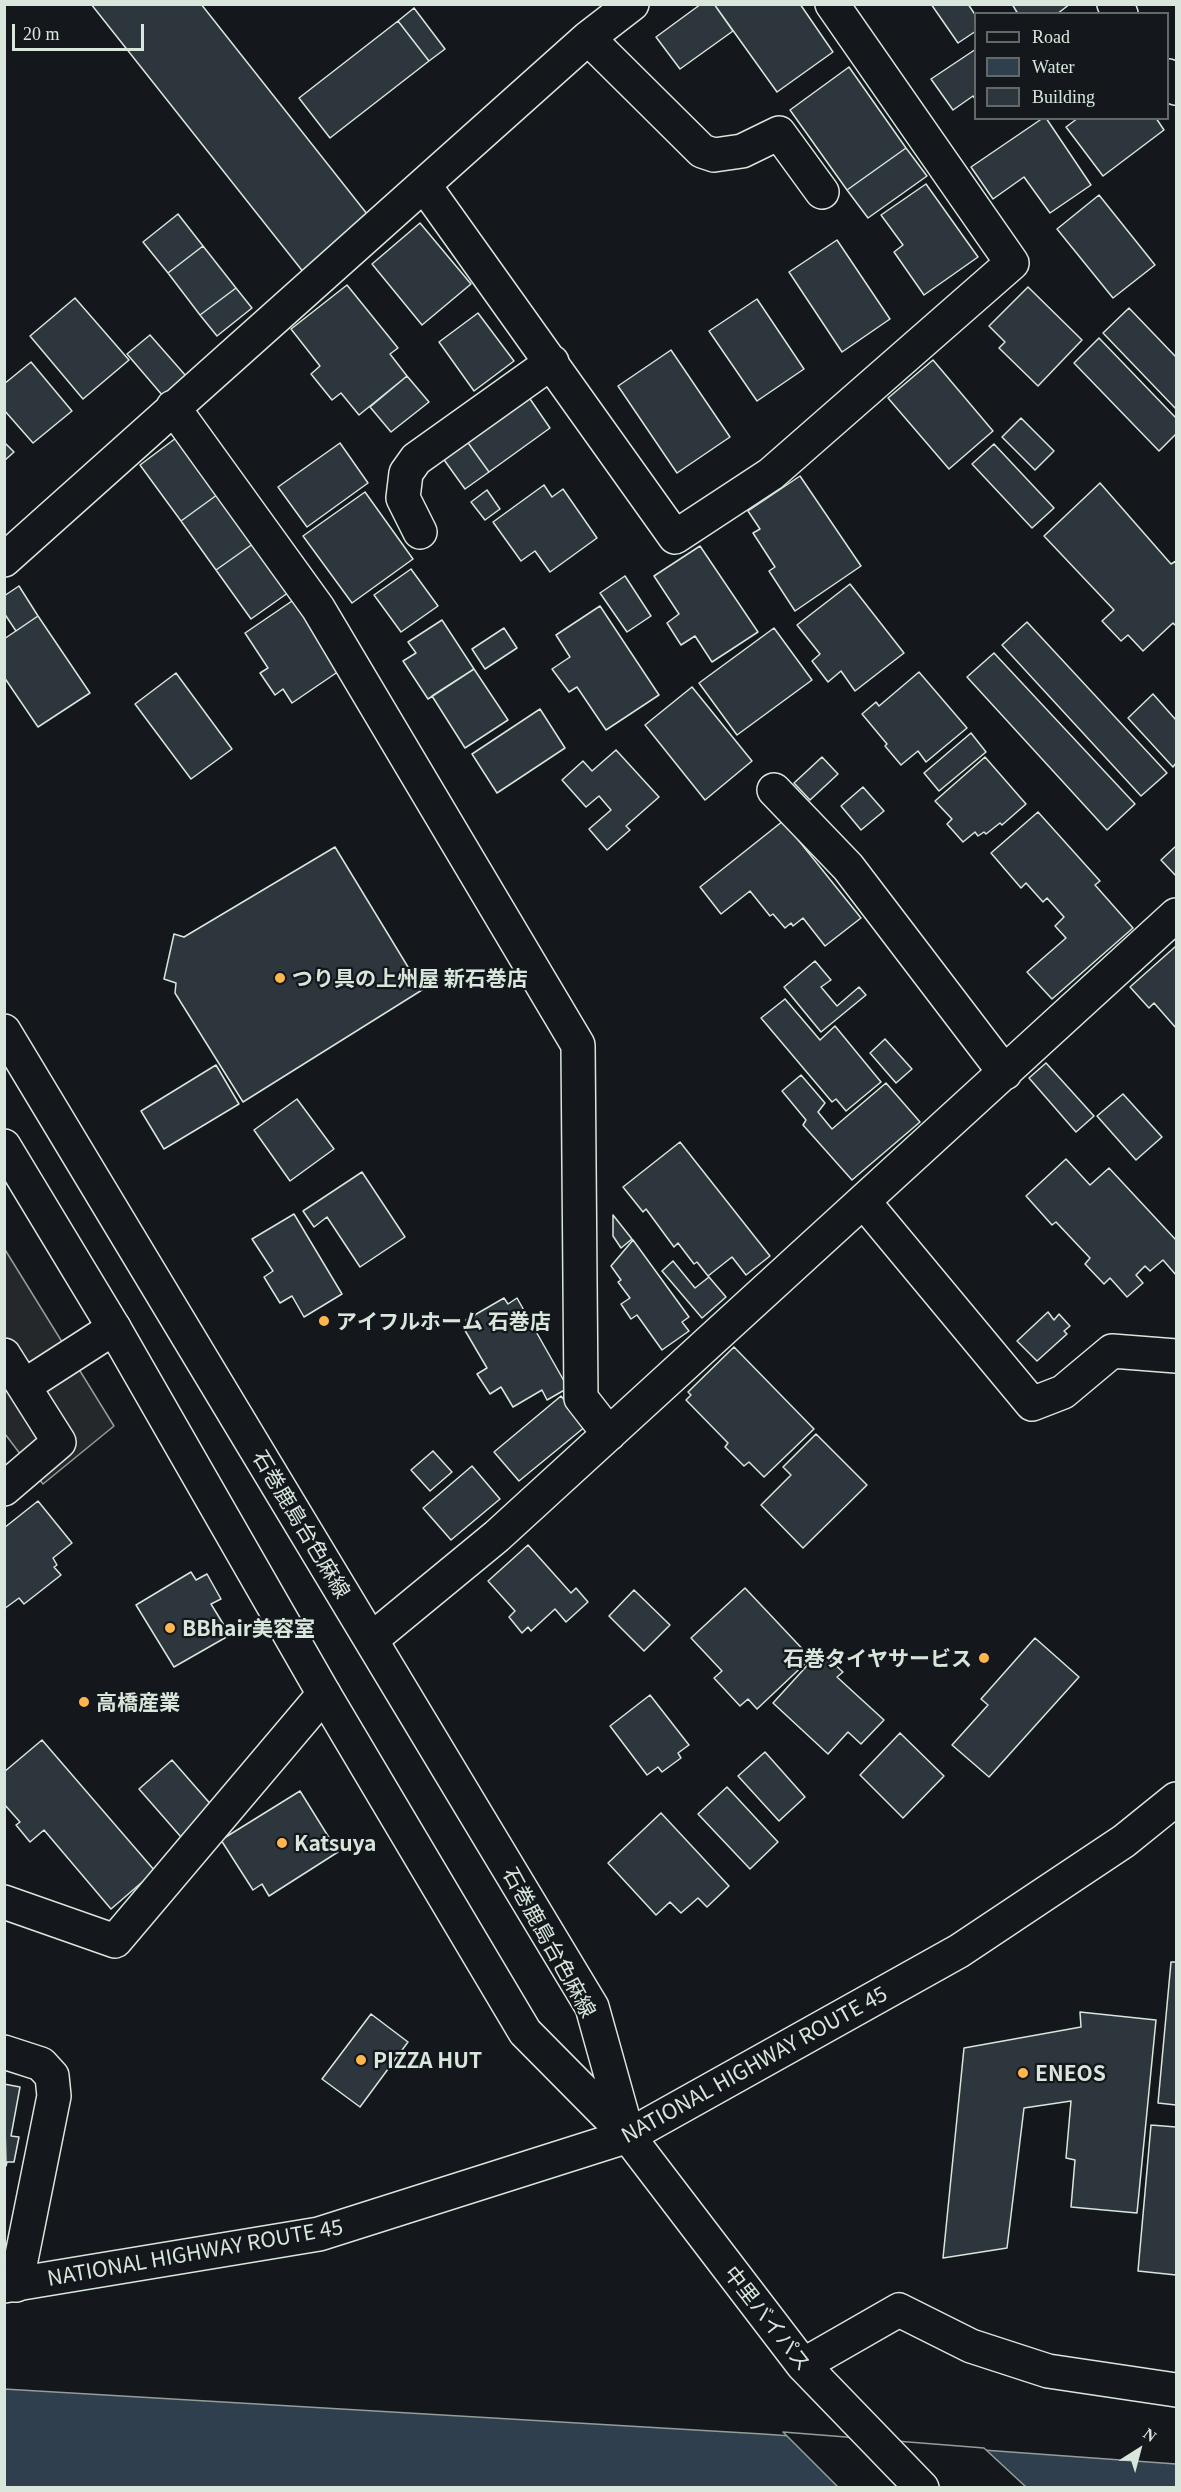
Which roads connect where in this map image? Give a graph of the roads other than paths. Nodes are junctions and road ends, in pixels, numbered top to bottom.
1 (632, 4) edge
2 (832, 4) edge
3 (588, 38) junction
4 (424, 185) junction
5 (822, 192) dead end
6 (552, 362) junction
7 (173, 407) junction
8 (420, 532) dead end
9 (4, 560) edge
10 (774, 790) dead end
11 (1176, 915) edge
12 (4, 1031) edge
13 (1005, 1073) junction
14 (4, 1146) edge
15 (864, 1202) junction
16 (114, 1328) junction
17 (4, 1355) edge
18 (1176, 1356) edge
19 (24, 1386) junction
20 (609, 1434) junction
21 (4, 1489) edge
22 (372, 1639) junction
23 (324, 1695) junction
24 (1176, 1799) edge
25 (4, 1902) edge
26 (4, 2052) edge
27 (628, 2136) junction
28 (10, 2286) edge
29 (808, 2370) junction
30 (1176, 2390) edge
31 (922, 2487) edge

1 - 3 main road
2 - 6 main road
3 - 4 main road
3 - 5 main road
4 - 6 main road
4 - 7 main road
6 - 8 main road
7 - 9 main road
7 - 20 main road
10 - 13 main road
11 - 13 main road
12 - 22 main road, 石巻鹿島台色麻線
13 - 15 main road
14 - 16 main road
15 - 18 main road
15 - 20 main road
16 - 19 main road
16 - 23 main road
17 - 19 main road
19 - 21 main road
20 - 22 main road
22 - 27 main road, 石巻鹿島台色麻線
23 - 25 main road
23 - 27 main road
24 - 27 main road, NATIONAL HIGHWAY ROUTE 45
26 - 28 main road
27 - 28 main road, NATIONAL HIGHWAY ROUTE 45
27 - 29 main road, 中里バイパス
29 - 30 main road
29 - 31 main road, 中里バイパス

